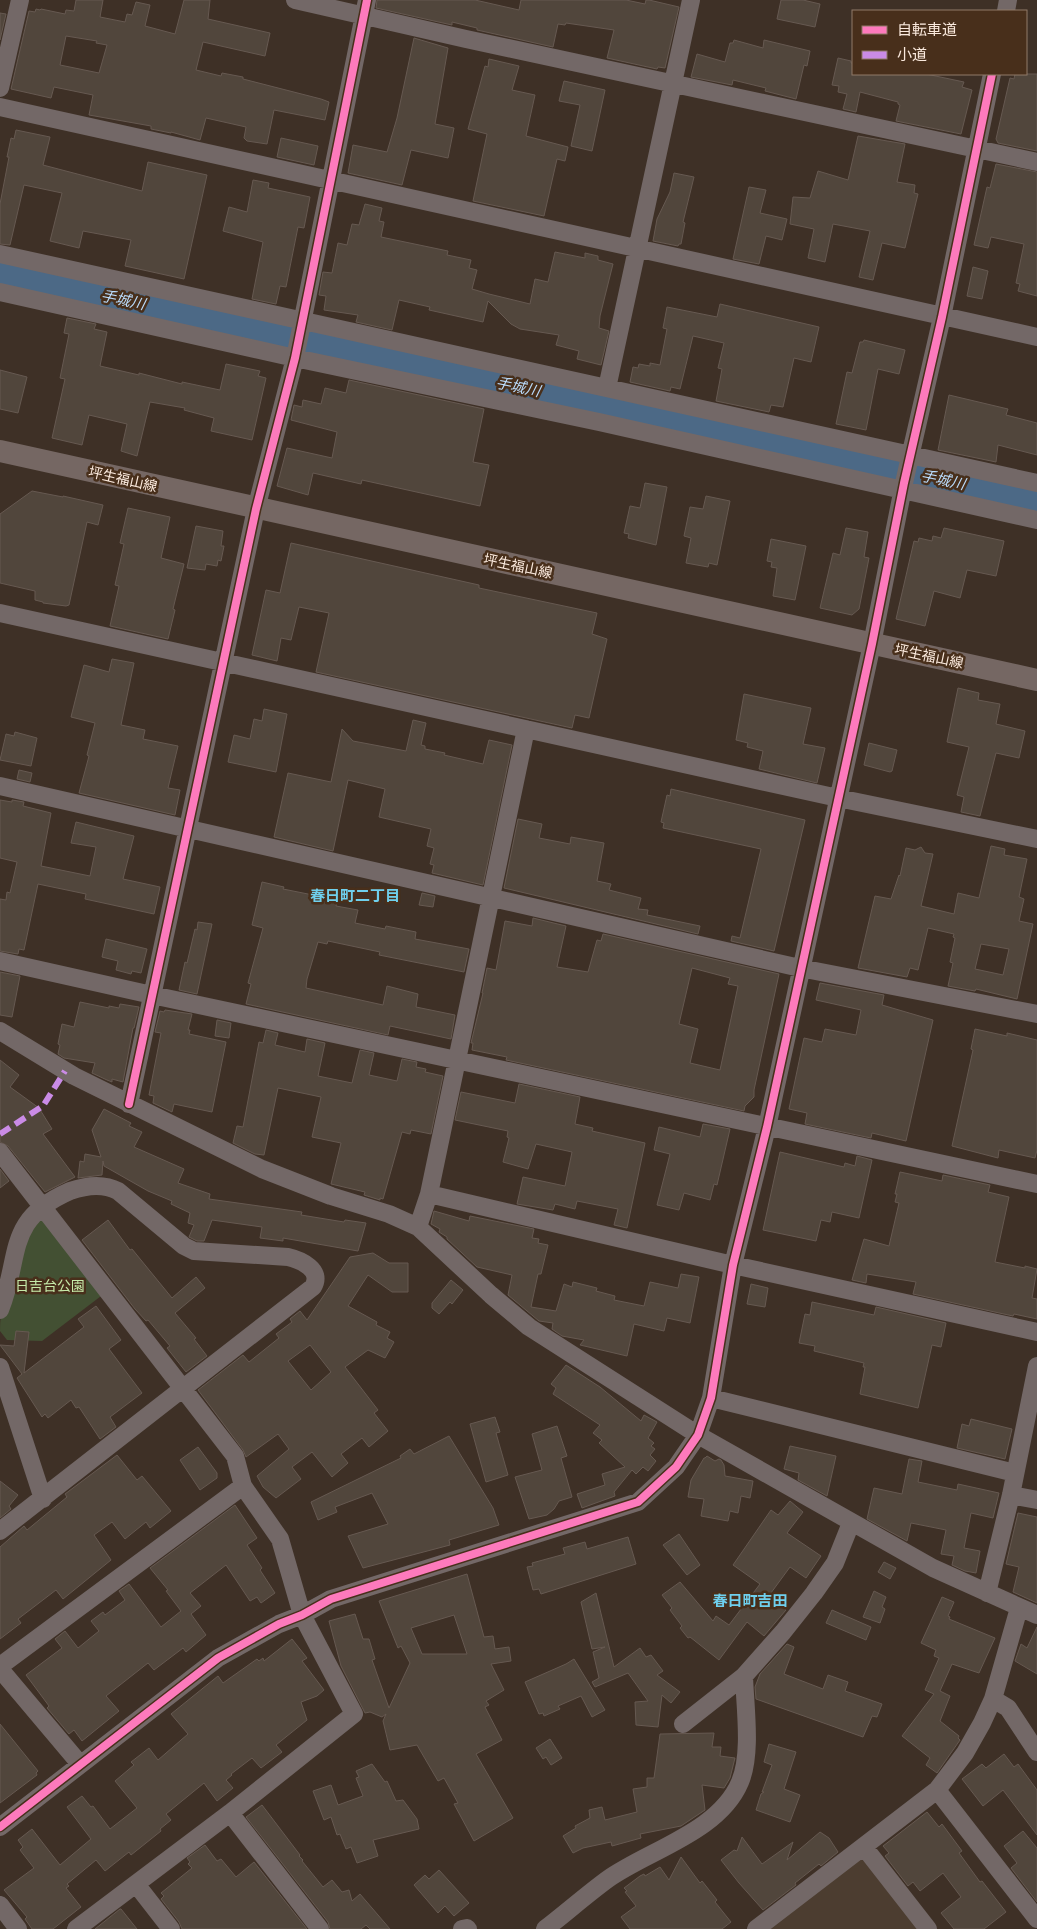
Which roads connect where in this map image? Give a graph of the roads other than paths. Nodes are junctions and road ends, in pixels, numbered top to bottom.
1 (20, 0) edge
2 (295, 0) edge
3 (691, 0) edge
4 (366, 8) edge
5 (992, 75) edge
6 (673, 83) junction
7 (0, 88) edge
8 (0, 107) edge
9 (976, 148) junction
10 (1037, 162) edge
11 (331, 182) junction
12 (638, 250) junction
13 (0, 254) edge
14 (0, 292) edge
15 (942, 317) junction
16 (301, 325) junction
17 (1037, 338) edge
18 (295, 355) junction
19 (607, 388) junction
20 (0, 451) edge
21 (909, 459) junction
22 (1037, 483) edge
23 (903, 487) junction
24 (256, 508) junction
25 (1037, 520) edge
26 (0, 613) edge
27 (872, 644) junction
28 (222, 663) junction
29 (1037, 680) edge
30 (526, 729) junction
31 (0, 786) edge
32 (838, 798) junction
33 (187, 828) junction
34 (1037, 839) edge
35 (492, 898) junction
36 (0, 961) edge
37 (800, 968) junction
38 (152, 995) junction
39 (1037, 1014) edge
40 (0, 1031) edge
41 (456, 1060) junction
42 (129, 1104) junction
43 (767, 1127) junction
44 (0, 1152) edge
45 (1037, 1184) edge
46 (429, 1194) junction
47 (42, 1207) junction
48 (418, 1227) junction
49 (733, 1265) junction
50 (0, 1310) edge
51 (1037, 1332) edge
52 (1037, 1366) edge
53 (0, 1367) edge
54 (182, 1389) junction
55 (711, 1398) junction
56 (698, 1435) junction
57 (1015, 1473) junction
58 (243, 1486) junction
59 (1012, 1495) junction
60 (43, 1498) junction
61 (1037, 1500) edge
62 (851, 1523) junction
63 (0, 1531) edge
64 (987, 1593) junction
65 (1019, 1608) junction
66 (302, 1615) junction
67 (1037, 1615) edge
68 (0, 1668) edge
69 (744, 1676) junction
70 (993, 1699) junction
71 (683, 1724) dead end
72 (1037, 1752) edge
73 (80, 1764) junction
74 (937, 1790) junction
75 (230, 1813) junction
76 (0, 1827) edge
77 (864, 1847) junction
78 (136, 1884) junction
79 (0, 1905) edge
80 (1037, 1920) edge
81 (18, 1929) edge
82 (76, 1929) edge
83 (171, 1929) edge
84 (320, 1929) edge
85 (462, 1929) edge
86 (468, 1929) edge
87 (545, 1929) edge
88 (756, 1929) edge
89 (928, 1929) edge

1 - 7 street
2 - 4 street
3 - 6 street
4 - 6 street
4 - 11 street
5 - 9 street
6 - 9 street
6 - 12 street
8 - 11 street
9 - 10 street
9 - 15 street
11 - 12 street
11 - 16 street
12 - 15 street
12 - 19 street
13 - 16 street
14 - 18 street
15 - 17 street
15 - 21 street
16 - 18 street
16 - 19 street
18 - 23 street
18 - 24 street
19 - 21 street
20 - 24 main road, 坪生福山線
21 - 22 street
21 - 23 street
23 - 25 street
23 - 27 street
24 - 27 main road, 坪生福山線
24 - 28 street
26 - 28 street
27 - 29 main road, 坪生福山線
27 - 32 street
28 - 30 street
28 - 33 street
30 - 32 street
30 - 35 street
31 - 33 street
32 - 34 street
32 - 37 street
33 - 35 street
33 - 38 street
35 - 37 street
35 - 41 street
36 - 38 street
37 - 39 street
37 - 43 street
38 - 41 street
38 - 42 street
40 - 42 street
41 - 43 street
41 - 46 street
42 - 48 street
43 - 45 street
43 - 49 street
44 - 47 street
46 - 48 street
46 - 49 street
47 - 50 street
47 - 54 street
47 - 54 street
48 - 56 street
49 - 51 street
49 - 55 street
52 - 57 street
53 - 60 street
54 - 58 street
54 - 60 street
55 - 56 street
55 - 57 street
56 - 62 street
56 - 66 street
57 - 59 street
58 - 66 street
58 - 68 street
59 - 61 street
59 - 64 street
60 - 63 street
62 - 64 street
62 - 69 street
64 - 65 street
65 - 67 street
65 - 70 street
66 - 73 street
66 - 75 street
68 - 73 street
69 - 71 street
69 - 87 street
70 - 72 street
70 - 74 street
73 - 76 street
74 - 77 street
74 - 80 street
75 - 78 street
75 - 84 street
77 - 88 street
77 - 89 street
78 - 82 street
78 - 83 street
79 - 81 street
85 - 86 street

